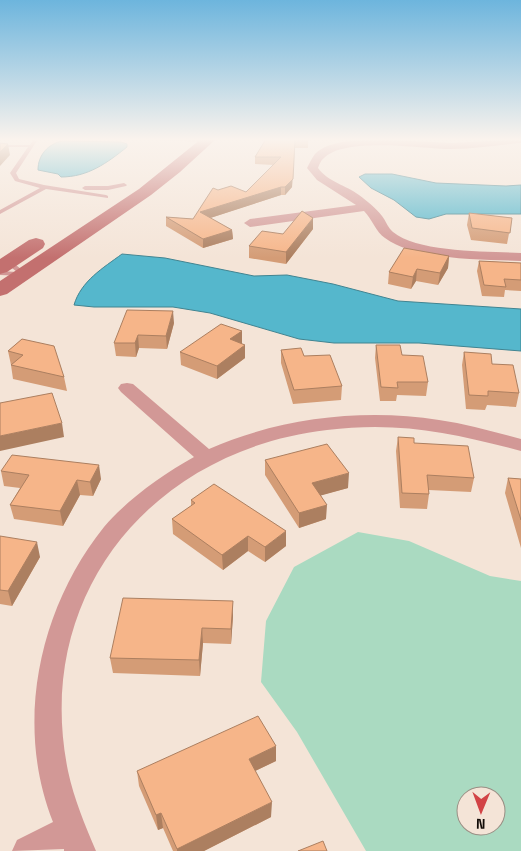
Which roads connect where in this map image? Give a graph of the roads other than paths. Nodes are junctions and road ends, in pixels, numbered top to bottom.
1 (17, 179) edge
2 (163, 179) edge
3 (322, 179) edge
4 (131, 180) joint
5 (44, 187) junction
6 (106, 197) junction
7 (366, 207) junction
8 (89, 208) dead end
9 (0, 212) edge
10 (250, 223) dead end
11 (53, 232) dead end
12 (521, 257) edge
13 (7, 268) edge
14 (0, 290) edge
15 (127, 388) dead end
16 (521, 445) edge
17 (207, 458) junction
18 (75, 840) edge
19 (28, 851) edge

1 - 5 lane
2 - 13 main road
3 - 7 street
4 - 5 lane
4 - 6 main road
5 - 6 lane
5 - 9 lane
6 - 8 main road
7 - 10 street
7 - 12 street
11 - 13 main road
13 - 14 main road
15 - 17 street
16 - 17 street
17 - 18 street
18 - 19 street

